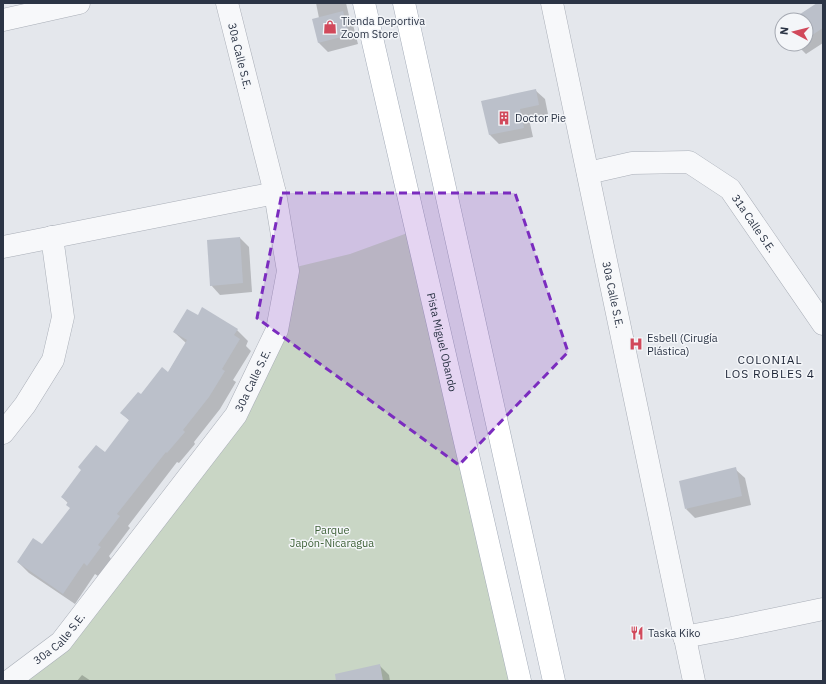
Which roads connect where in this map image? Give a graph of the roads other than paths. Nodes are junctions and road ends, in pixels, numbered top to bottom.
1 (79, 3) edge
2 (227, 3) edge
3 (364, 3) edge
4 (404, 3) edge
5 (552, 3) edge
6 (3, 20) edge
7 (588, 173) junction
8 (275, 193) junction
9 (52, 238) junction
10 (3, 247) edge
11 (823, 324) edge
12 (3, 433) edge
13 (823, 609) edge
14 (684, 637) junction
15 (8, 681) edge
16 (520, 681) edge
17 (554, 681) edge
18 (694, 681) edge

1 - 6 street
2 - 8 street, 30a Calle S.E.
3 - 16 main road, Pista Miguel Obando
4 - 17 main road
5 - 7 street, 30a Calle S.E.
7 - 11 street, 31a Calle S.E.
7 - 14 street, 30a Calle S.E.
8 - 9 street
8 - 15 street, 30a Calle S.E.
9 - 10 street
9 - 12 street
13 - 14 street
14 - 18 street, 30a Calle S.E.

